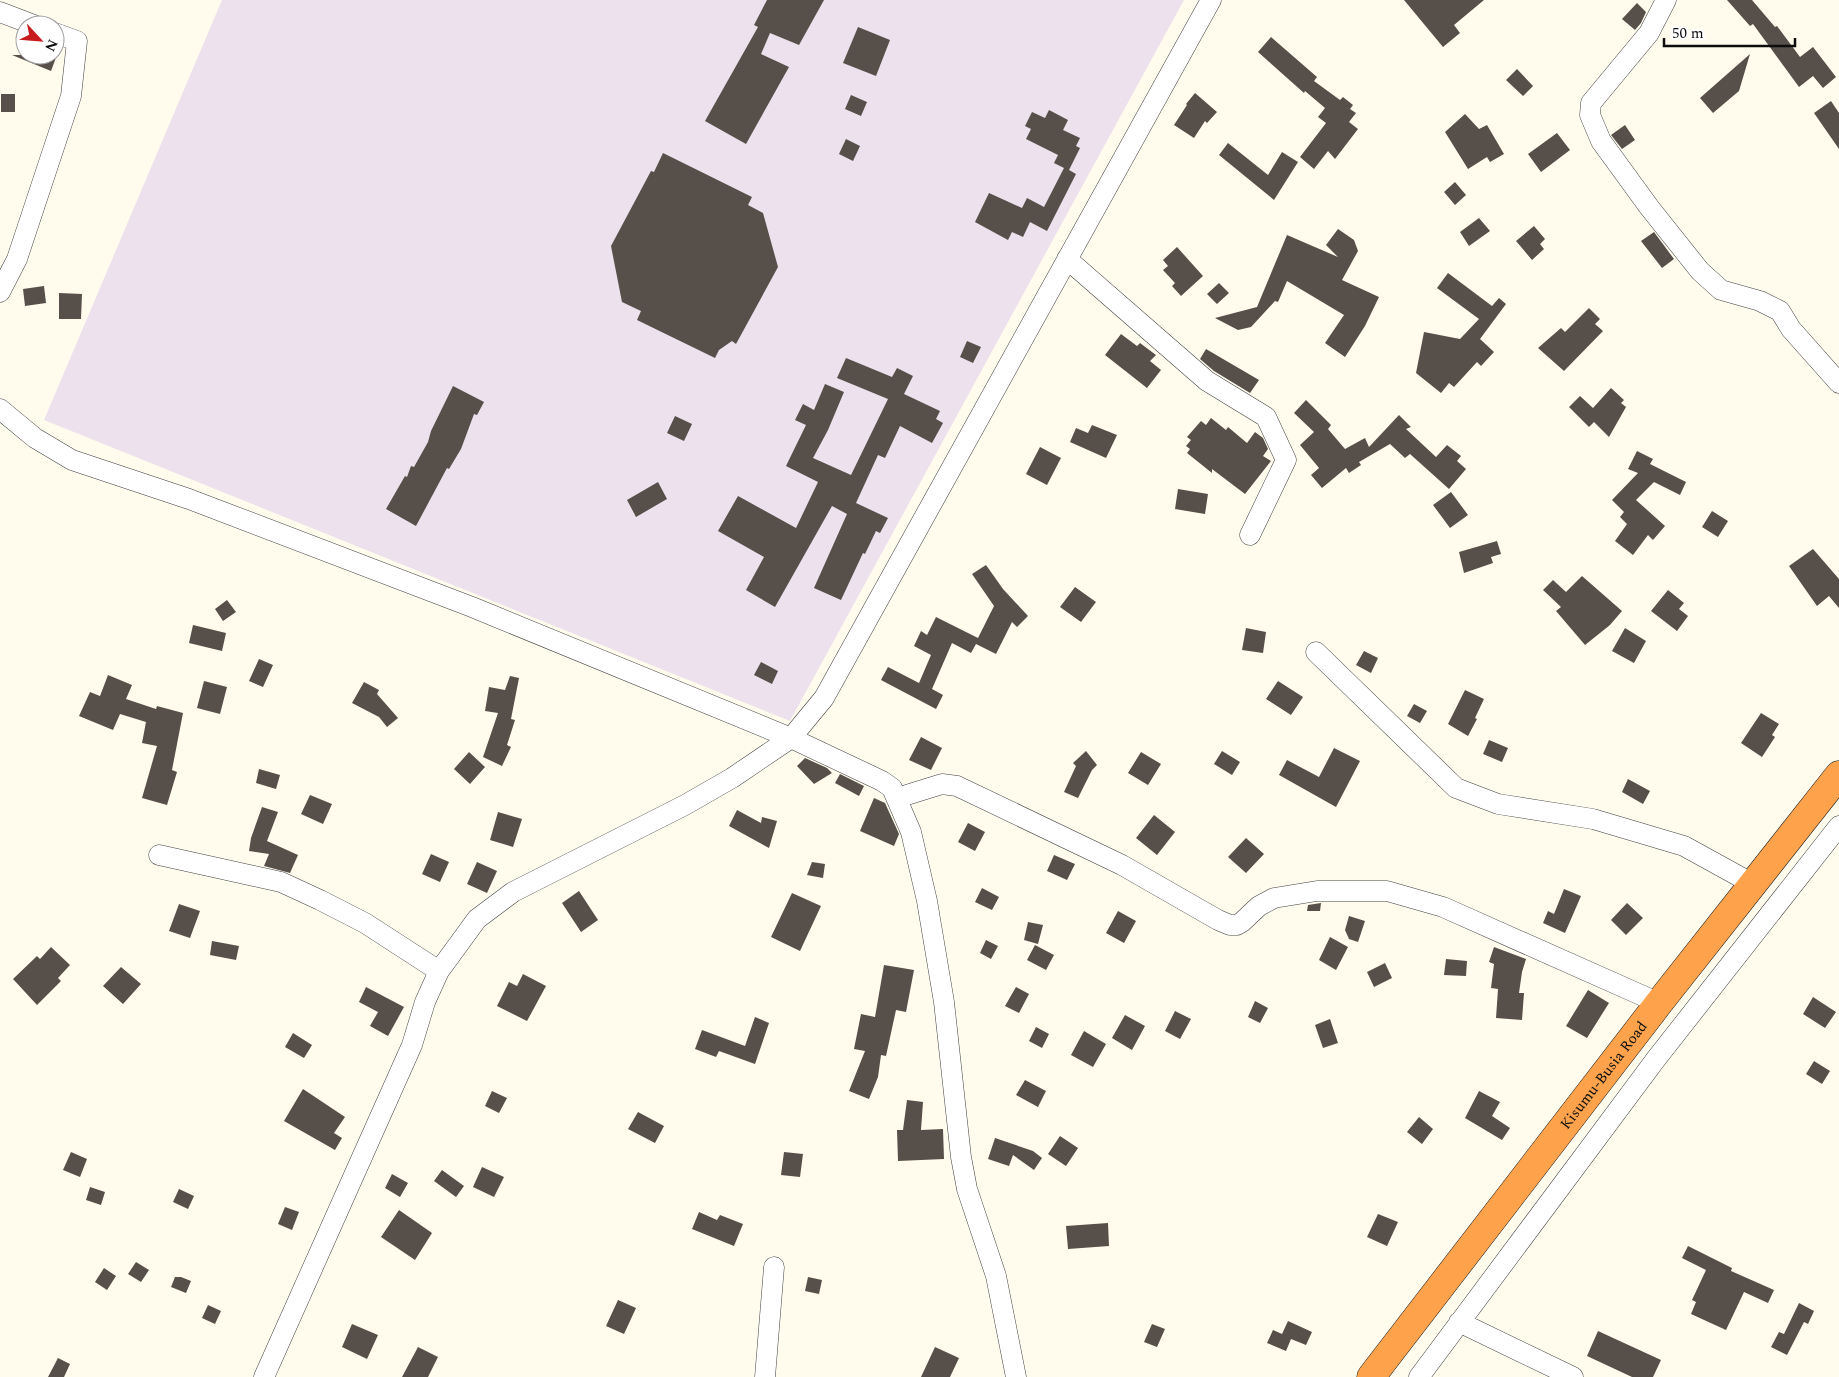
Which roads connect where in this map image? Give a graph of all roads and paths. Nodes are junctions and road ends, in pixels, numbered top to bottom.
1 (1211, 0) edge
2 (1666, 0) edge
3 (0, 12) edge
4 (15, 18) edge
5 (65, 37) edge
6 (1067, 259) junction
7 (0, 292) edge
8 (1839, 383) edge
9 (0, 409) edge
10 (1250, 534) dead end
11 (1316, 652) dead end
12 (791, 738) junction
13 (1839, 775) edge
14 (897, 798) junction
15 (1839, 826) edge
16 (159, 855) dead end
17 (1753, 884) junction
18 (439, 971) junction
19 (1658, 1003) junction
20 (774, 1267) dead end
21 (1459, 1322) junction
22 (264, 1377) edge
23 (765, 1377) edge
24 (1016, 1377) edge
25 (1370, 1377) edge
26 (1419, 1377) edge
27 (1573, 1377) edge

1 - 6 street
2 - 8 street
3 - 4 street
5 - 7 street
6 - 10 street
6 - 12 street
9 - 12 street
11 - 17 street
12 - 14 street
12 - 18 street
13 - 17 highway, Kisumu-Busia Road
14 - 19 street
14 - 24 street
15 - 21 street
16 - 18 street
17 - 19 highway, Kisumu-Busia Road
18 - 22 street
19 - 25 highway, Kisumu-Busia Road
20 - 23 street
21 - 26 street
21 - 27 street

